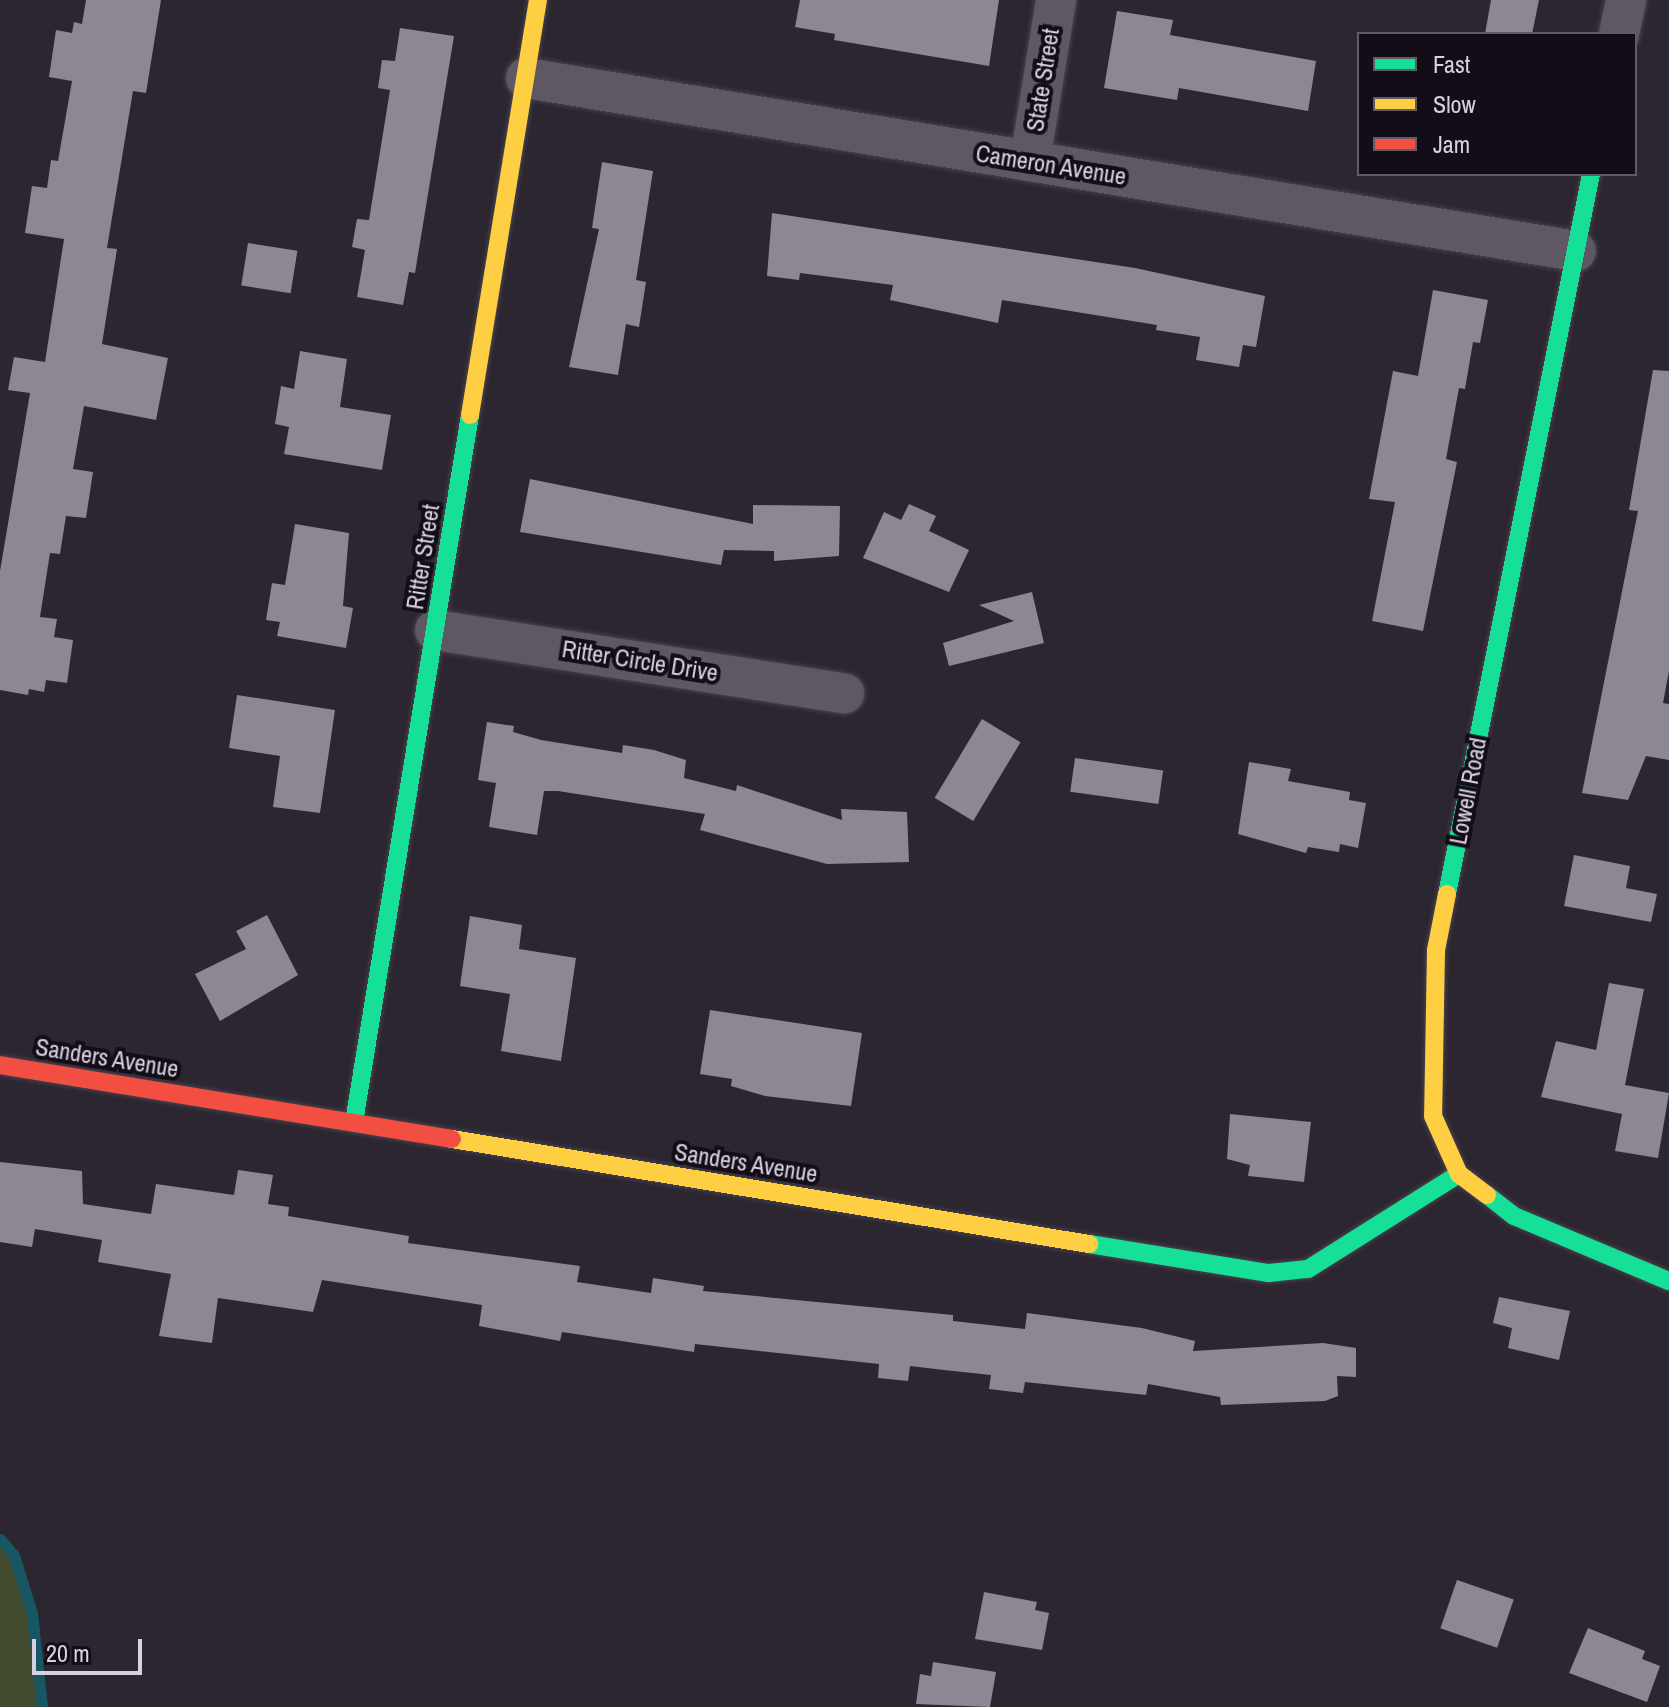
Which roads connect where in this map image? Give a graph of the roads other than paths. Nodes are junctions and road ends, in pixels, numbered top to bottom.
1 (538, 0) edge
2 (1056, 0) edge
3 (1626, 0) edge
4 (1619, 32) edge
5 (526, 78) junction
6 (1030, 161) junction
7 (1591, 176) edge
8 (1576, 251) junction
9 (435, 630) junction
10 (844, 693) dead end
11 (0, 1065) edge
12 (354, 1122) junction
13 (1459, 1174) junction
14 (1669, 1281) edge

1 - 5 street, Ritter Street
2 - 6 street, State Street
3 - 4 street
5 - 6 street, Cameron Avenue
5 - 9 street, Ritter Street
6 - 8 street, Cameron Avenue
7 - 8 street, Lowell Road
8 - 13 street, Lowell Road
9 - 10 street, Ritter Circle Drive
9 - 12 street, Ritter Street
11 - 12 street, Sanders Avenue
12 - 13 street, Sanders Avenue
13 - 14 street, Lowell Road

